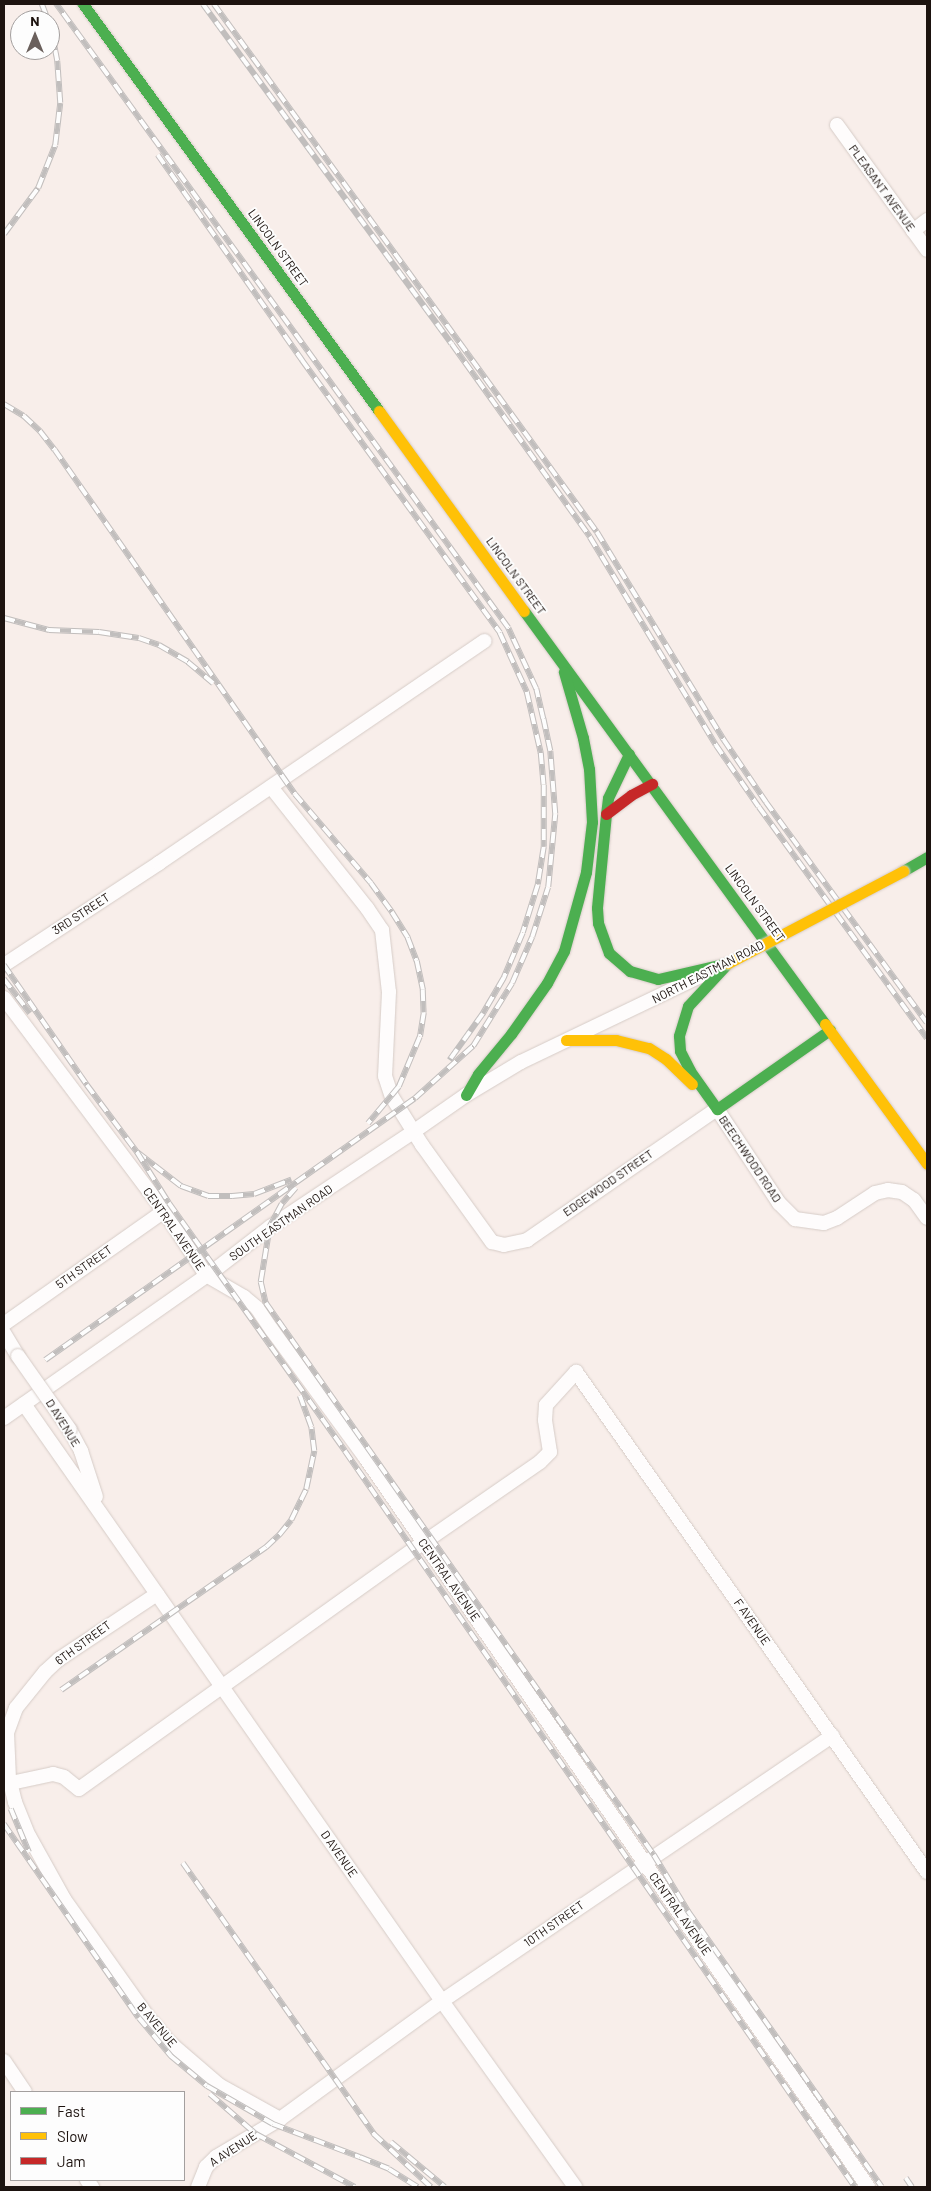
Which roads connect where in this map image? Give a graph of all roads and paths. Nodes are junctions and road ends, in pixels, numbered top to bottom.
1 (83, 4) edge
2 (837, 125) dead end
3 (927, 220) edge
4 (913, 231) junction
5 (927, 250) edge
6 (484, 641) dead end
7 (560, 659) junction
8 (630, 754) junction
9 (652, 784) junction
10 (272, 787) junction
11 (606, 814) junction
12 (927, 857) edge
13 (728, 963) junction
14 (4, 965) edge
15 (4, 998) edge
16 (830, 1030) junction
17 (566, 1040) junction
18 (704, 1093) junction
19 (466, 1095) junction
20 (716, 1109) junction
21 (414, 1132) junction
22 (927, 1164) edge
23 (164, 1210) junction
24 (927, 1218) edge
25 (206, 1275) junction
26 (4, 1324) edge
27 (4, 1333) edge
28 (24, 1404) junction
29 (4, 1418) edge
30 (106, 1520) junction
31 (423, 1543) junction
32 (157, 1594) junction
33 (222, 1687) junction
34 (832, 1736) junction
35 (11, 1783) junction
36 (644, 1862) junction
37 (927, 1872) edge
38 (64, 1899) joint
39 (442, 2001) junction
40 (4, 2061) edge
41 (24, 2091) edge
42 (280, 2119) junction
43 (198, 2187) edge
44 (575, 2187) edge
45 (868, 2187) edge

1 - 7 main road, LINCOLN STREET
2 - 4 street, PLEASANT AVENUE
3 - 4 street
4 - 5 street, PLEASANT AVENUE
6 - 10 street, 3RD STREET
7 - 8 main road, LINCOLN STREET
7 - 19 main road
8 - 9 main road, LINCOLN STREET
8 - 11 main road
9 - 11 main road
9 - 16 main road, LINCOLN STREET
10 - 14 street, 3RD STREET
10 - 21 street, EDGEWOOD STREET
11 - 13 main road
12 - 13 main road, NORTH EASTMAN ROAD, bridge
13 - 17 street, NORTH EASTMAN ROAD
13 - 18 main road
15 - 23 street, CENTRAL AVENUE
16 - 20 main road, EDGEWOOD STREET
16 - 22 main road, LINCOLN STREET
17 - 18 main road
17 - 19 street, SOUTH EASTMAN ROAD
18 - 20 main road, BEECHWOOD ROAD
19 - 21 street, SOUTH EASTMAN ROAD
20 - 21 street, EDGEWOOD STREET
20 - 24 street, BEECHWOOD ROAD
21 - 25 street, SOUTH EASTMAN ROAD
23 - 25 street, CENTRAL AVENUE
23 - 26 street, 5TH STREET
25 - 28 street, SOUTH EASTMAN ROAD
25 - 31 street, CENTRAL AVENUE
27 - 30 street, D AVENUE, bridge
28 - 29 street, SOUTH EASTMAN ROAD
28 - 30 street, D AVENUE
30 - 32 street, D AVENUE
31 - 33 street
31 - 34 street, F AVENUE
31 - 36 street, CENTRAL AVENUE
32 - 33 street, D AVENUE
32 - 35 street, 6TH STREET
33 - 35 street
33 - 39 street, D AVENUE
34 - 36 street, 10TH STREET
34 - 37 street, F AVENUE
35 - 38 street, 6TH STREET
36 - 39 street, 10TH STREET
36 - 45 street, CENTRAL AVENUE
38 - 42 street, B AVENUE
39 - 42 street, 10TH STREET
39 - 44 street, D AVENUE
40 - 41 street
42 - 43 street, A AVENUE

